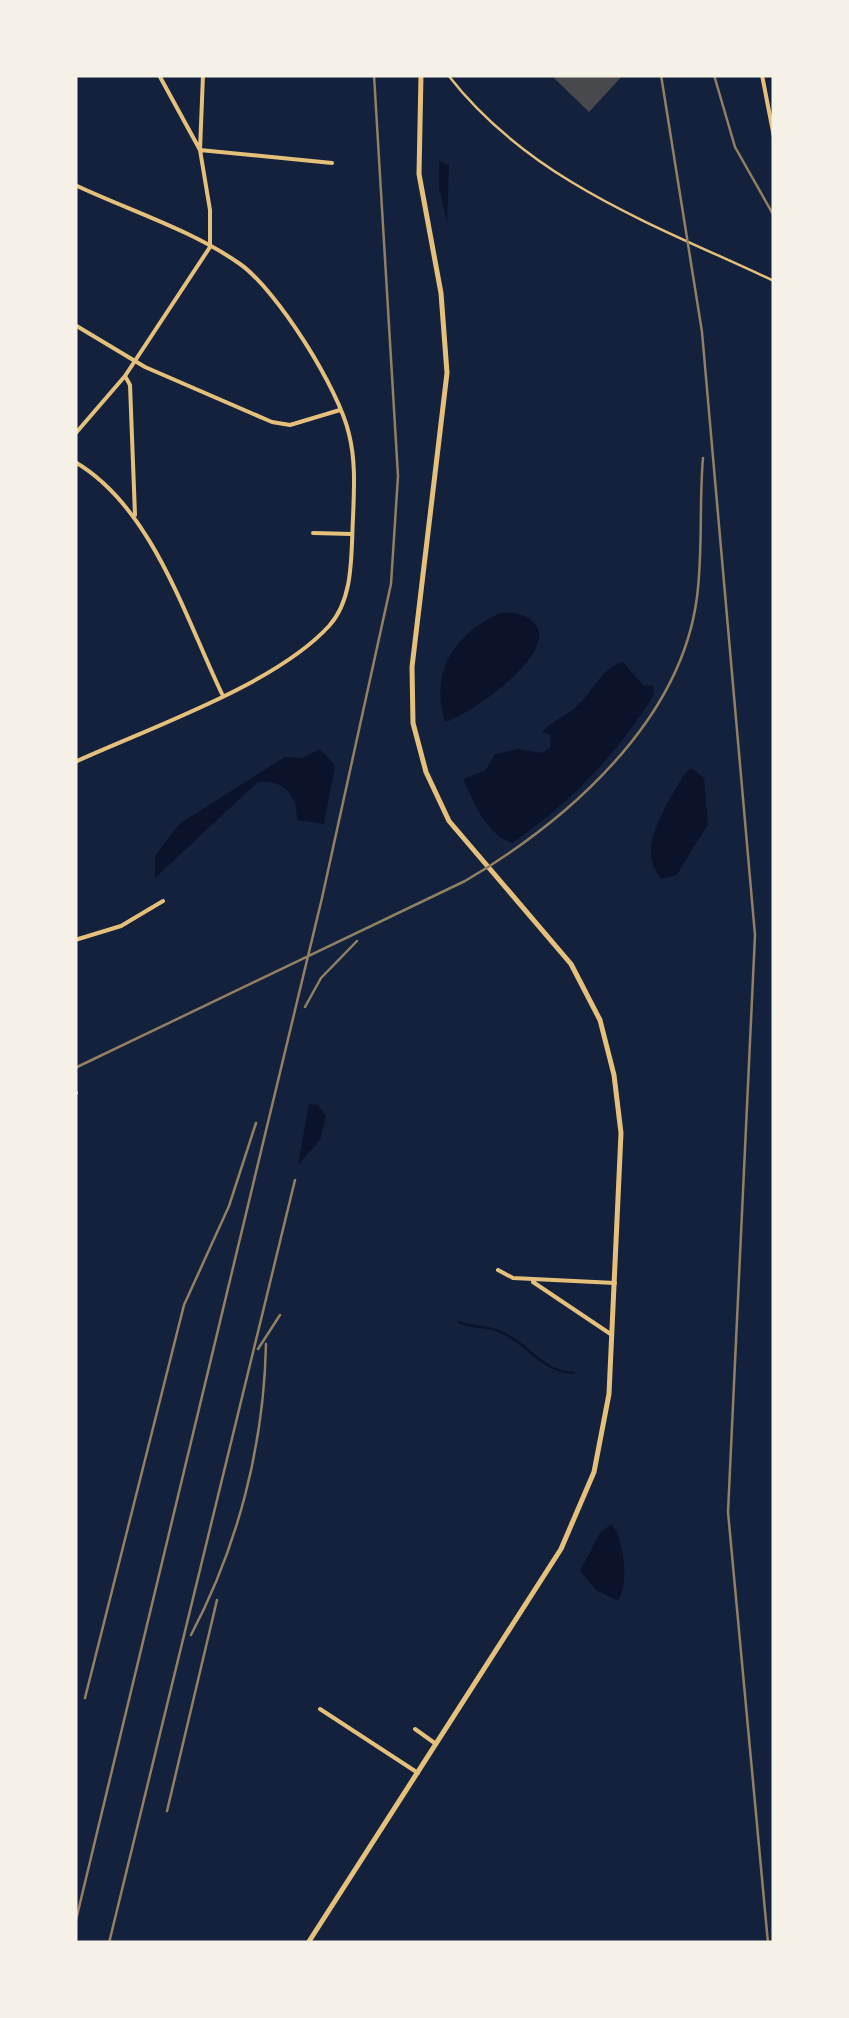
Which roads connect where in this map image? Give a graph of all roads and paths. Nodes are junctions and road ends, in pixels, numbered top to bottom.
1 (159, 75) edge
2 (203, 75) edge
3 (421, 75) edge
4 (448, 75) edge
5 (762, 75) edge
6 (774, 137) edge
7 (200, 150) junction
8 (332, 163) dead end
9 (75, 185) edge
10 (210, 247) junction
11 (774, 281) edge
12 (75, 325) edge
13 (135, 361) junction
14 (125, 376) junction
15 (340, 410) junction
16 (75, 434) edge
17 (75, 462) edge
18 (136, 516) junction
19 (313, 533) dead end
20 (352, 534) junction
21 (222, 694) junction
22 (75, 762) edge
23 (163, 901) dead end
24 (75, 940) edge
25 (498, 1270) dead end
26 (529, 1280) junction
27 (615, 1283) junction
28 (612, 1334) junction
29 (320, 1709) dead end
30 (415, 1729) dead end
31 (436, 1744) junction
32 (418, 1773) junction
33 (308, 1943) edge

1 - 7 street
2 - 7 street
3 - 27 street
4 - 11 lane
5 - 6 street
7 - 8 street
7 - 10 street
9 - 10 street
10 - 13 street
10 - 15 street
12 - 13 street
13 - 14 street
13 - 15 street
14 - 16 street
14 - 18 street
15 - 20 street
17 - 18 street
18 - 21 street
19 - 20 street
20 - 21 street
21 - 22 street
23 - 24 street
25 - 26 street
26 - 27 street
26 - 28 street
27 - 28 street
28 - 31 street
29 - 32 street
30 - 31 street
31 - 32 street
32 - 33 street

